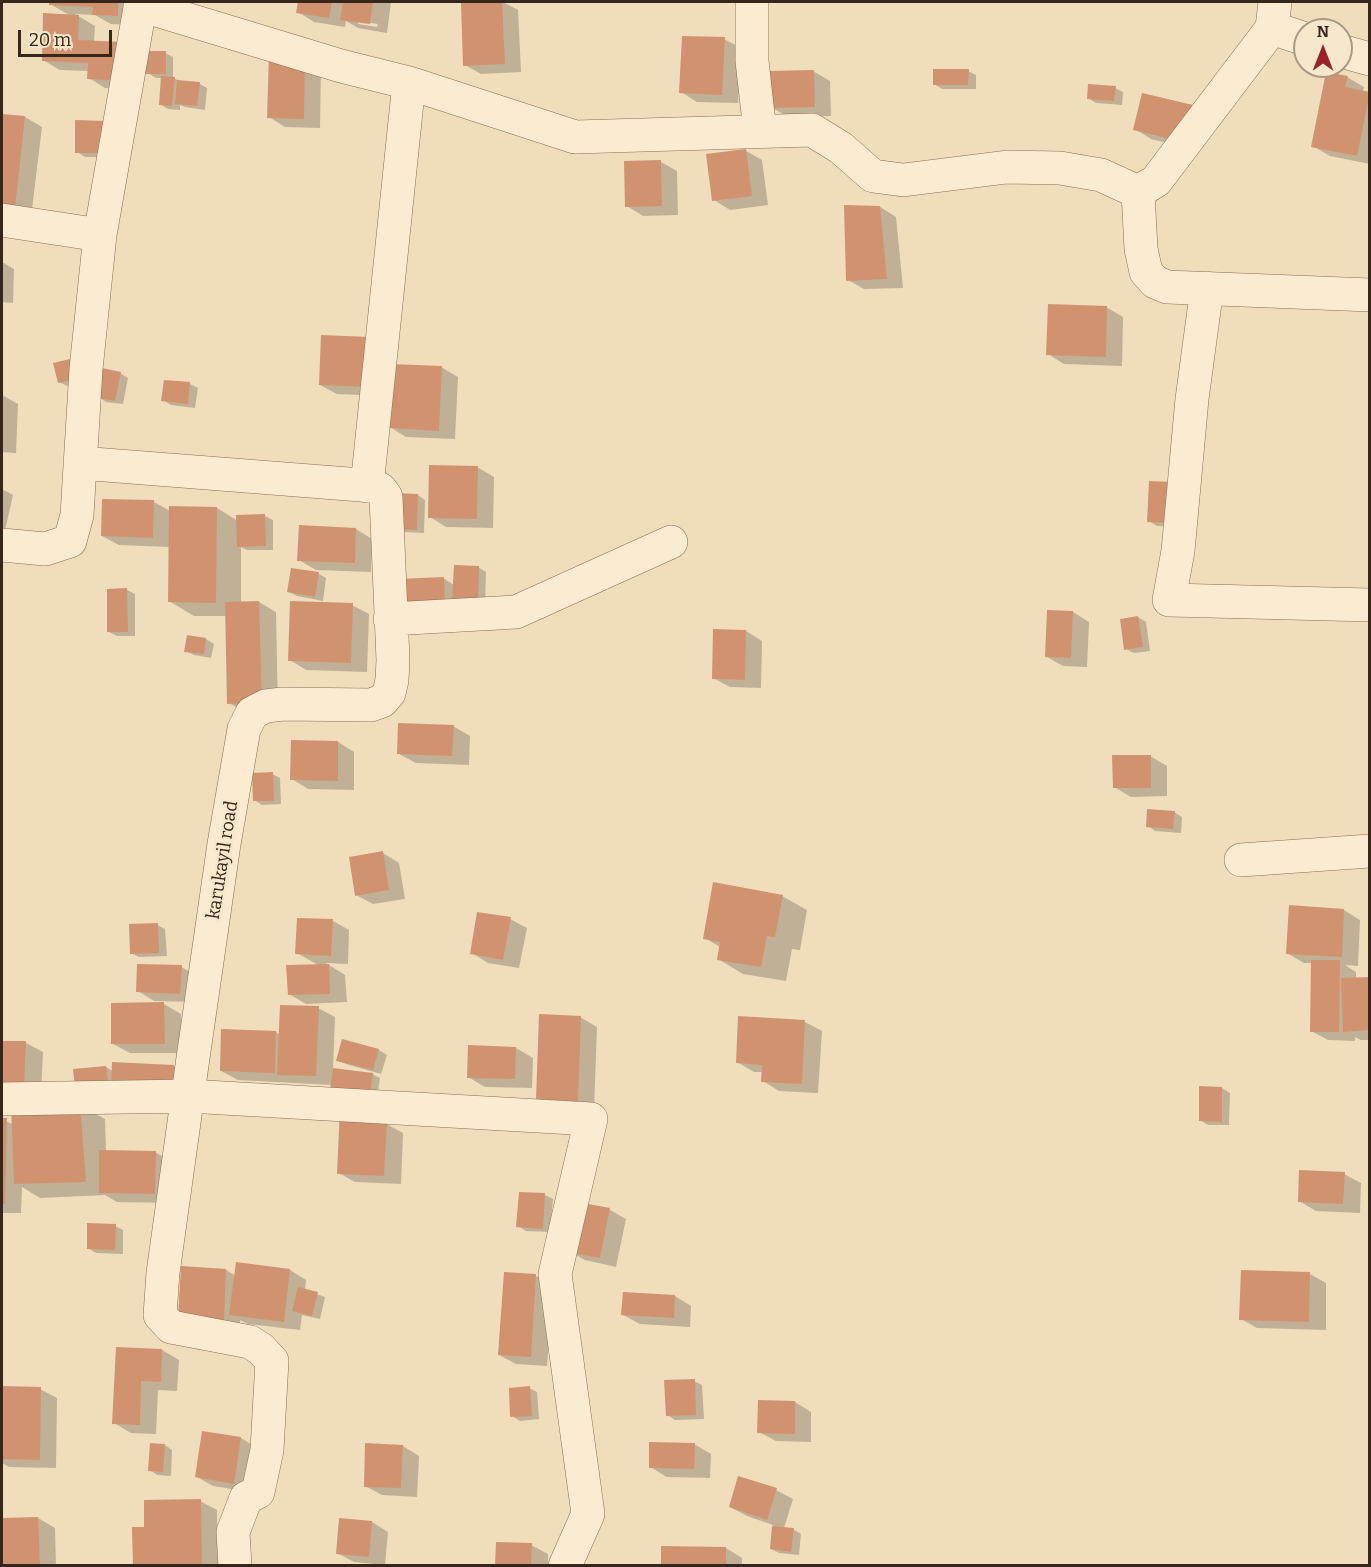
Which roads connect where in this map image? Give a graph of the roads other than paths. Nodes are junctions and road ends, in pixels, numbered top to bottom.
1 (753, 2) edge
2 (141, 4) edge
3 (1273, 15) edge
4 (1293, 30) edge
5 (1353, 54) edge
6 (1370, 59) edge
7 (409, 83) junction
8 (760, 131) junction
9 (1138, 192) junction
10 (2, 220) edge
11 (100, 235) junction
12 (1207, 288) junction
13 (1370, 295) edge
14 (80, 463) junction
15 (367, 486) junction
16 (671, 542) dead end
17 (2, 545) edge
18 (1370, 605) edge
19 (390, 619) junction
20 (1370, 851) edge
21 (1241, 860) dead end
22 (188, 1096) junction
23 (2, 1099) edge
24 (235, 1566) edge
25 (565, 1566) edge

1 - 8 street
2 - 7 street
2 - 11 street
3 - 4 street
3 - 9 street
5 - 6 street
7 - 8 street
7 - 15 street
8 - 9 street
9 - 12 street
10 - 11 street
11 - 14 street
12 - 13 street
12 - 18 street
14 - 15 street
14 - 17 street
15 - 19 street, karukayil road
16 - 19 street
19 - 22 street, karukayil road
20 - 21 street
22 - 23 street
22 - 24 street, karukayil road
22 - 25 street

